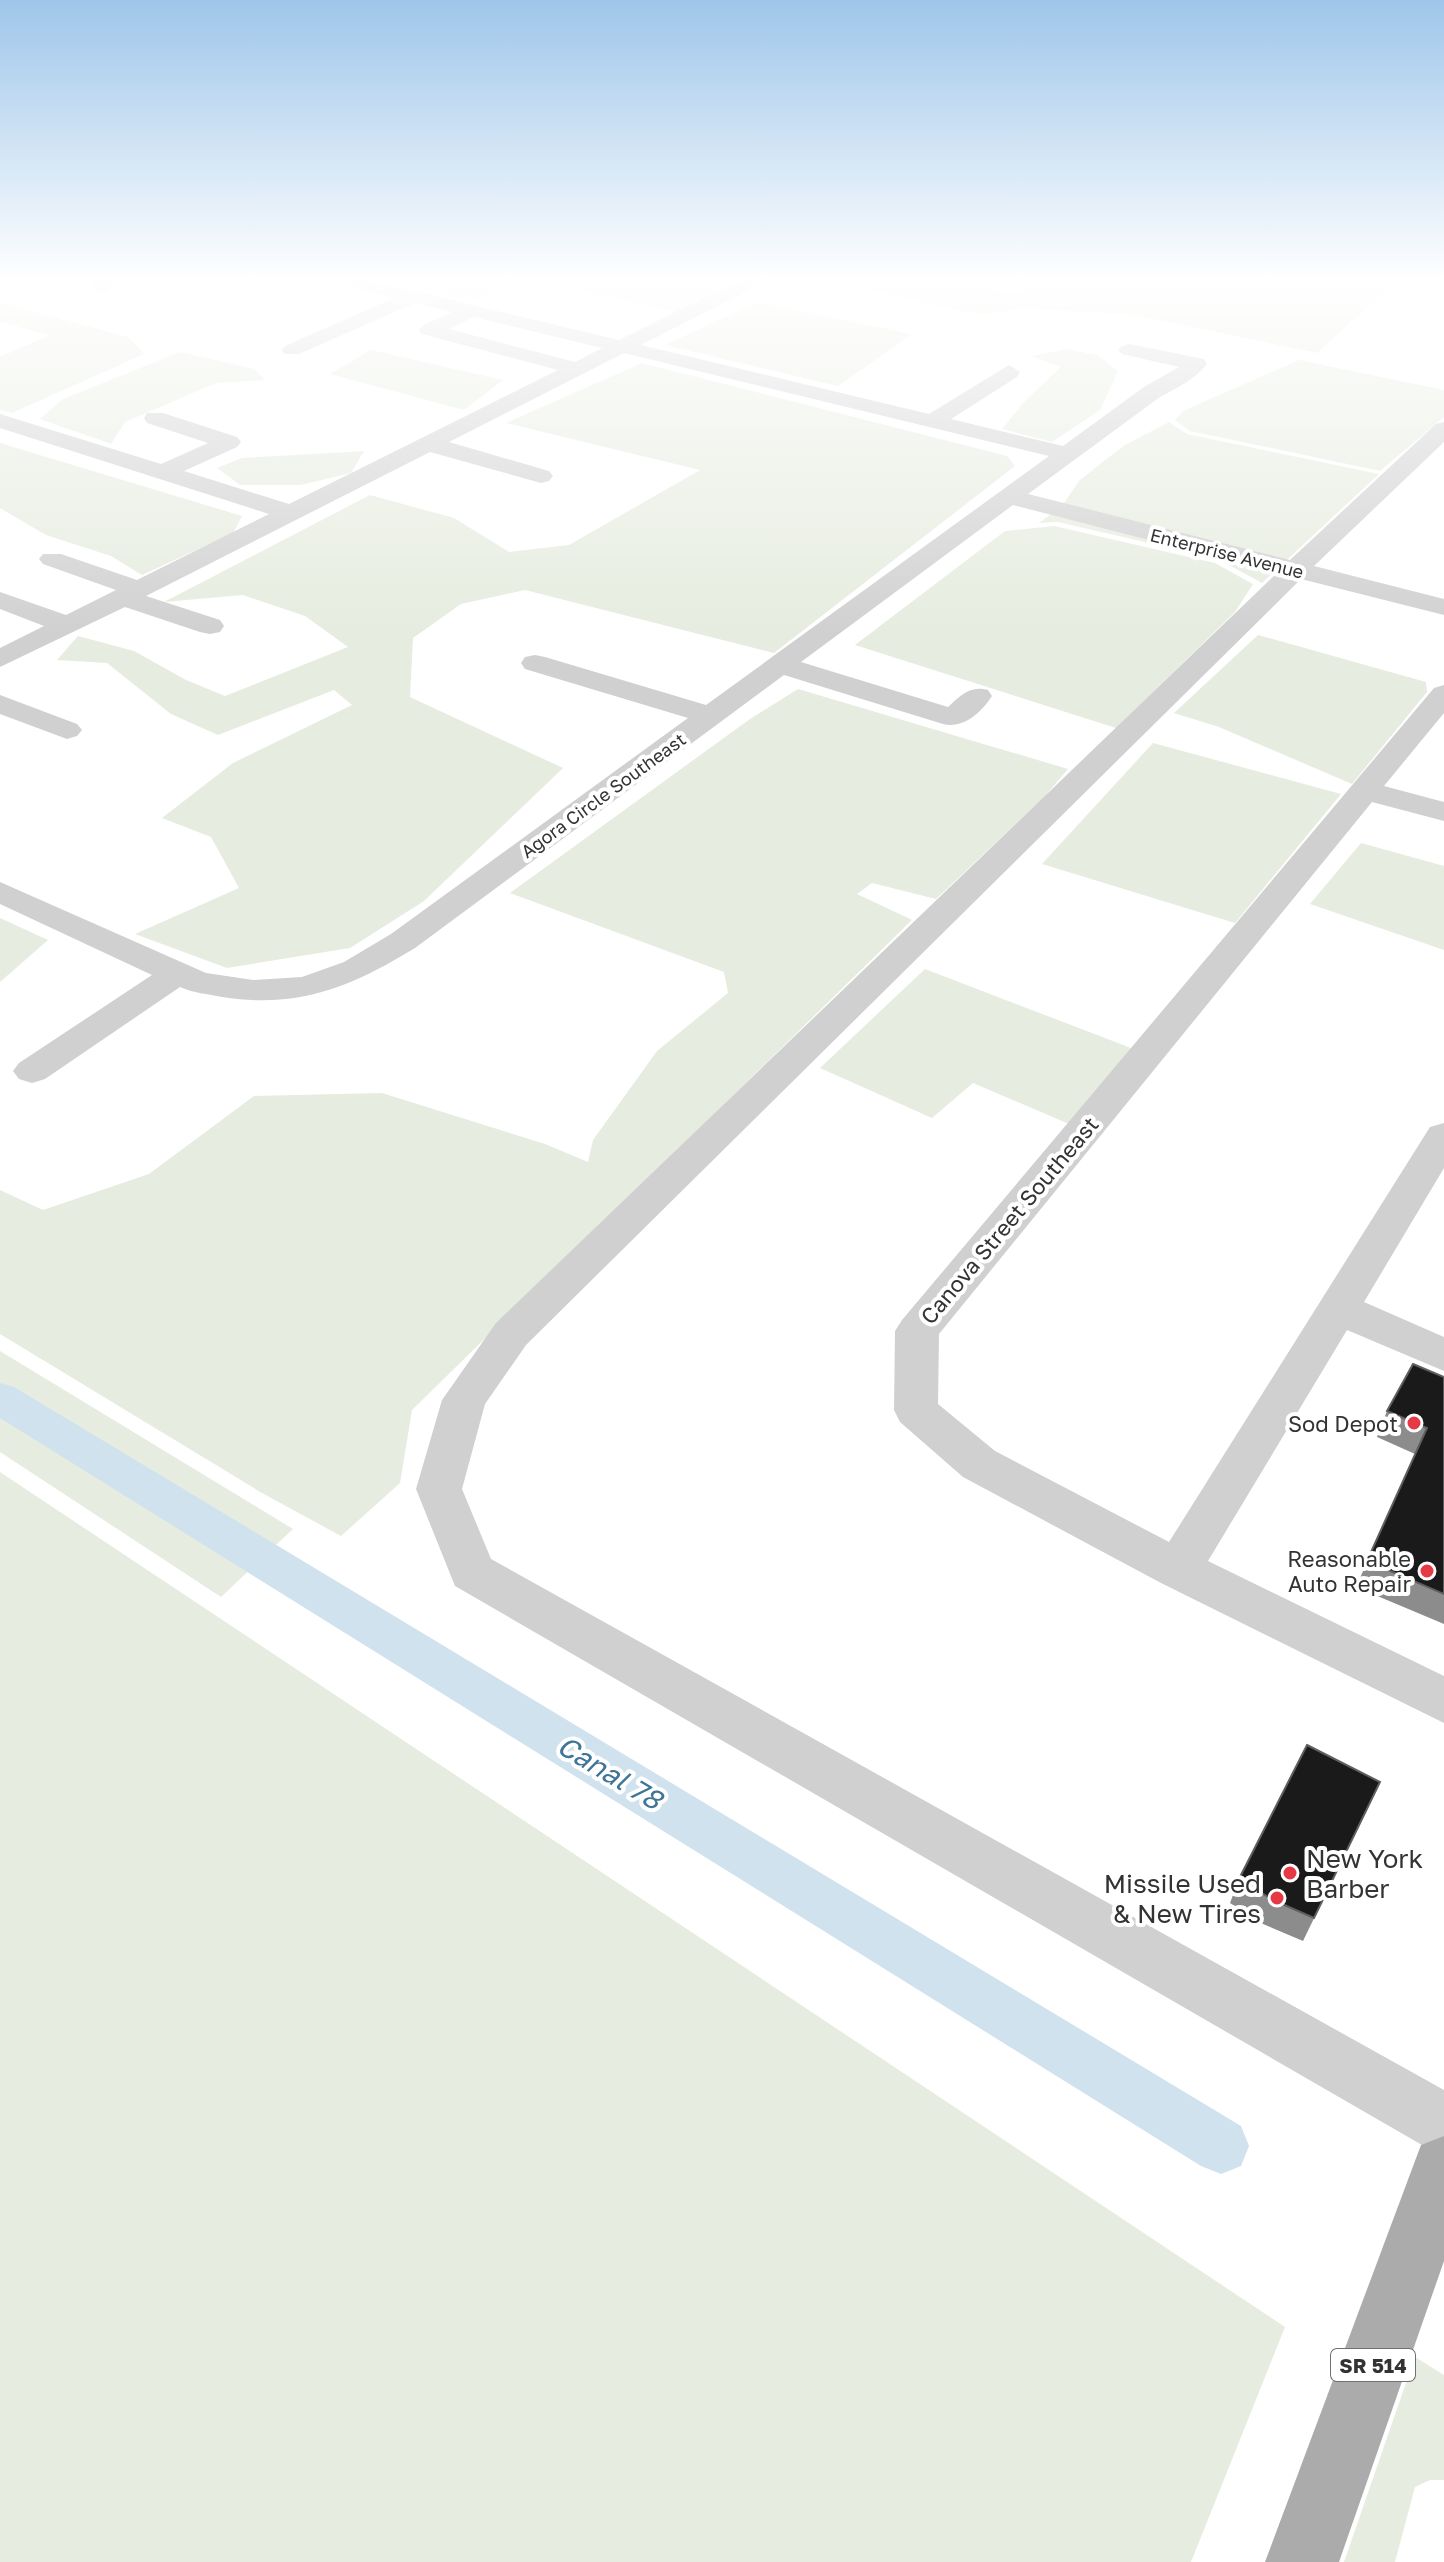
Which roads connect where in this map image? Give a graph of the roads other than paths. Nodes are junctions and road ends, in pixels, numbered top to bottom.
1 (523, 397) edge
2 (846, 397) edge
3 (971, 397) edge
4 (1146, 397) edge
5 (155, 418) dead end
6 (0, 421) edge
7 (933, 421) junction
8 (1444, 429) edge
9 (429, 444) junction
10 (1068, 454) junction
11 (163, 472) junction
12 (541, 476) dead end
13 (1009, 497) junction
14 (292, 513) junction
15 (52, 559) dead end
16 (1295, 570) junction
17 (131, 593) junction
18 (0, 600) edge
19 (1444, 607) edge
20 (67, 625) junction
21 (210, 626) dead end
22 (0, 659) edge
23 (535, 663) dead end
24 (781, 665) junction
25 (1444, 694) edge
26 (978, 696) dead end
27 (0, 704) edge
28 (711, 716) junction
29 (67, 730) dead end
30 (1364, 790) junction
31 (1444, 812) edge
32 (0, 892) edge
33 (178, 973) junction
34 (32, 1071) dead end
35 (1440, 1149) edge
36 (1339, 1309) junction
37 (1444, 1355) edge
38 (1178, 1569) junction
39 (1444, 1701) edge
40 (1444, 2123) edge
41 (1444, 2168) edge
42 (1302, 2562) edge

1 - 9 street
2 - 7 street
3 - 7 street
4 - 10 street, Agora Circle Southeast
5 - 11 street
6 - 11 street
7 - 10 street
8 - 16 street
9 - 12 street
9 - 14 street
10 - 13 street, Agora Circle Southeast
11 - 14 street
13 - 16 street, Enterprise Avenue
13 - 24 street, Agora Circle Southeast
14 - 17 street
15 - 17 street
16 - 19 street, Enterprise Avenue
16 - 40 street
17 - 20 street
17 - 21 street
18 - 20 street
20 - 22 street
23 - 28 street
24 - 26 street
24 - 28 street, Agora Circle Southeast
25 - 30 street, Canova Street Southeast
27 - 29 street
28 - 33 street, Agora Circle Southeast
30 - 31 street
30 - 38 street, Canova Street Southeast
32 - 33 street, Agora Circle Southeast
33 - 34 street
35 - 36 street
36 - 37 street
36 - 38 street
38 - 39 street, Canova Street Southeast
41 - 42 main road, SR 514

